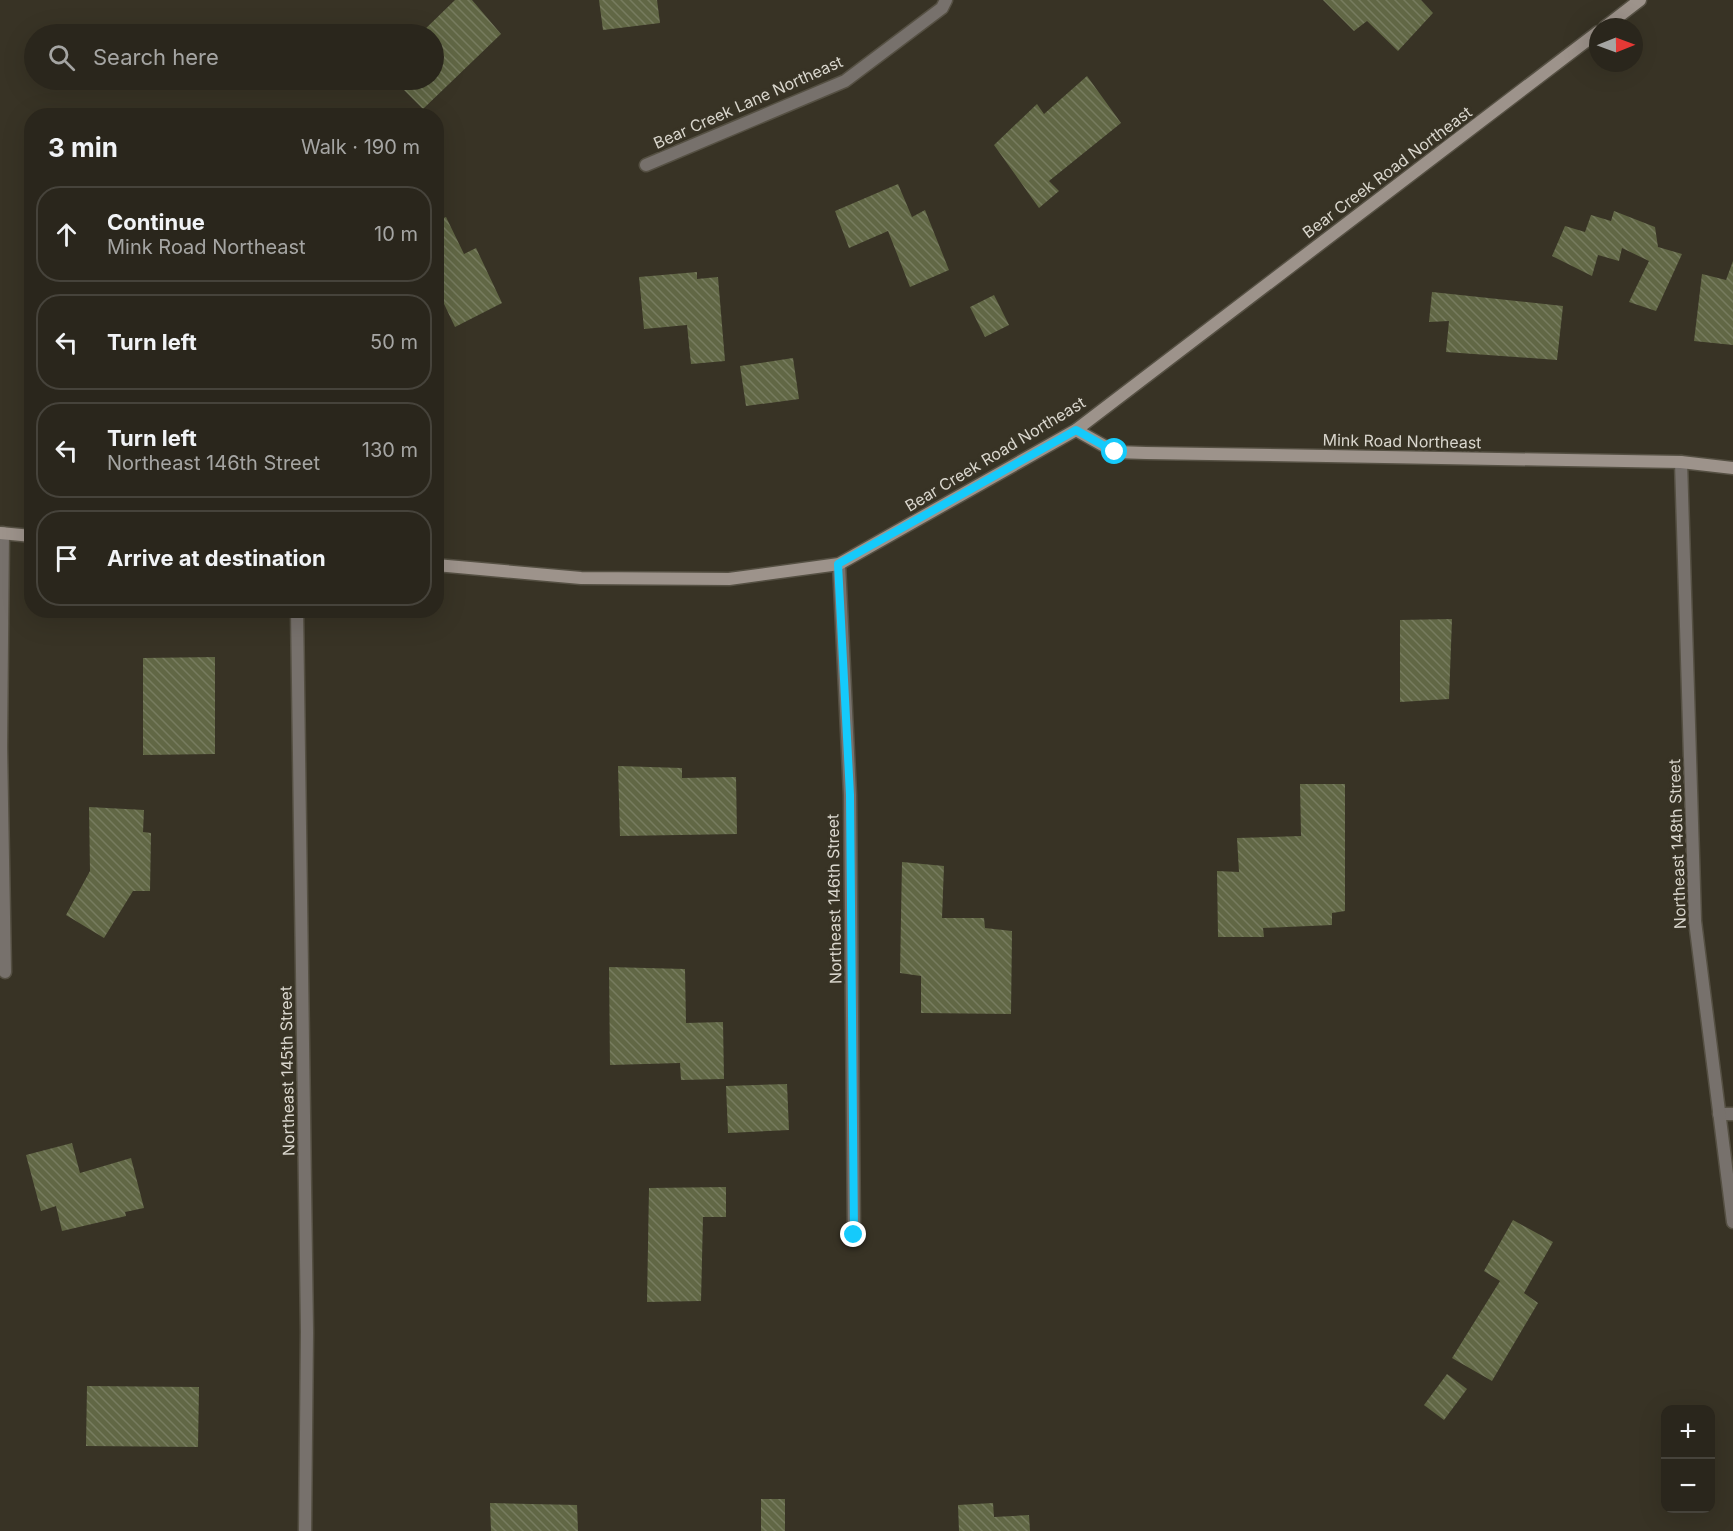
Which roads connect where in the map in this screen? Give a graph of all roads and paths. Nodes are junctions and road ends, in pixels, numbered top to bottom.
1 (946, 0) edge
2 (1640, 0) edge
3 (1617, 18) edge
4 (1589, 39) edge
5 (646, 165) dead end
6 (1076, 430) junction
7 (1681, 462) junction
8 (1733, 468) edge
9 (2, 533) edge
10 (24, 535) edge
11 (838, 564) junction
12 (444, 566) edge
13 (297, 618) edge
14 (5, 972) dead end
15 (1719, 1114) junction
16 (1733, 1114) edge
17 (1733, 1222) edge
18 (854, 1235) dead end
19 (305, 1531) edge

1 - 5 street, Bear Creek Lane Northeast
2 - 3 street
4 - 6 street, Bear Creek Road Northeast
6 - 7 street, Mink Road Northeast
6 - 11 street, Bear Creek Road Northeast
7 - 8 street, Mink Road Northeast
7 - 15 street, Northeast 148th Street
9 - 10 street
9 - 14 street
11 - 12 street, Bear Creek Road Northeast
11 - 18 street, Northeast 146th Street
13 - 19 street, Northeast 145th Street
15 - 16 street
15 - 17 street, Northeast 148th Street

